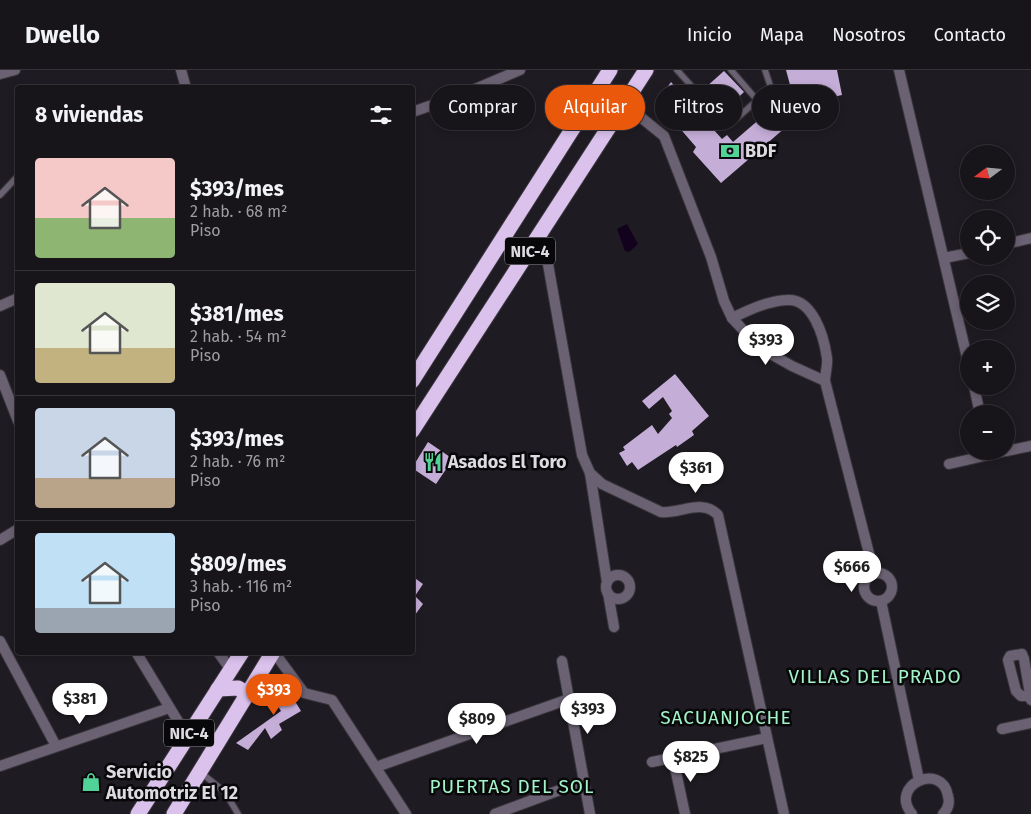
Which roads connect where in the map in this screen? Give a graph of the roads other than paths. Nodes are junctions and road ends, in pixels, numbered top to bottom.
1 (15, 70) edge
2 (181, 70) edge
3 (520, 70) edge
4 (610, 70) edge
5 (646, 70) edge
6 (731, 70) edge
7 (765, 70) edge
8 (899, 70) edge
9 (680, 71) edge
10 (0, 74) edge
11 (185, 85) edge
12 (636, 85) edge
13 (770, 85) edge
14 (752, 94) edge
15 (752, 105) edge
16 (415, 111) edge
17 (645, 121) edge
18 (606, 130) edge
19 (15, 179) edge
20 (0, 195) edge
21 (1031, 238) edge
22 (536, 241) junction
23 (1015, 242) edge
24 (960, 255) edge
25 (944, 258) junction
26 (15, 299) edge
27 (0, 306) edge
28 (732, 318) junction
29 (963, 340) edge
30 (0, 375) edge
31 (415, 376) edge
32 (825, 381) junction
33 (15, 413) edge
34 (415, 426) edge
35 (1031, 446) edge
36 (1015, 449) edge
37 (964, 460) edge
38 (949, 464) dead end
39 (590, 473) junction
40 (15, 531) edge
41 (0, 540) edge
42 (874, 573) junction
43 (607, 582) junction
44 (608, 593) junction
45 (881, 601) junction
46 (614, 627) dead end
47 (0, 641) edge
48 (138, 655) edge
49 (224, 655) edge
50 (272, 655) edge
51 (276, 655) edge
52 (237, 661) edge
53 (562, 661) dead end
54 (258, 678) junction
55 (218, 689) junction
56 (245, 698) junction
57 (569, 699) junction
58 (169, 708) junction
59 (1031, 723) edge
60 (1002, 729) dead end
61 (187, 736) junction
62 (767, 738) junction
63 (56, 746) junction
64 (673, 758) junction
65 (652, 762) dead end
66 (0, 766) edge
67 (376, 767) junction
68 (200, 772) junction
69 (919, 780) junction
70 (584, 781) junction
71 (181, 807) edge
72 (138, 814) edge
73 (174, 814) edge
74 (238, 814) edge
75 (406, 814) edge
76 (495, 814) edge
77 (590, 814) edge
78 (685, 814) edge
79 (784, 814) edge
80 (912, 814) edge
81 (943, 814) edge

1 - 10 street
2 - 11 street
3 - 16 street
4 - 31 highway, NIC-4
5 - 12 highway, NIC-4
6 - 14 lane
7 - 13 lane
8 - 25 street
9 - 15 lane
17 - 28 street
18 - 22 highway, NIC-4
19 - 20 lane
21 - 23 street
22 - 34 highway, NIC-4
22 - 39 street
24 - 25 street
25 - 29 street
26 - 27 street
28 - 32 street
28 - 32 street
30 - 33 street
32 - 42 street
35 - 36 street
37 - 38 street
39 - 43 street
39 - 62 street
40 - 41 street
42 - 45 street
42 - 45 street
43 - 44 street
43 - 44 street
44 - 46 street
45 - 69 street
47 - 63 street
48 - 58 street
49 - 52 street
50 - 54 highway, NIC-4
51 - 67 street
52 - 54 highway
52 - 55 highway, NIC-4
53 - 57 street
54 - 56 highway, NIC-4
55 - 56 highway
55 - 61 highway, NIC-4
56 - 68 highway, NIC-4
57 - 67 street
57 - 70 street
58 - 61 street
58 - 63 street
59 - 60 street
61 - 72 highway, NIC-4
62 - 64 street
62 - 79 street
63 - 66 street
64 - 65 street
64 - 78 street
67 - 75 street
68 - 71 highway, NIC-4
68 - 74 lane
69 - 80 street
69 - 81 street
70 - 76 street
70 - 77 street
71 - 73 highway, NIC-4

